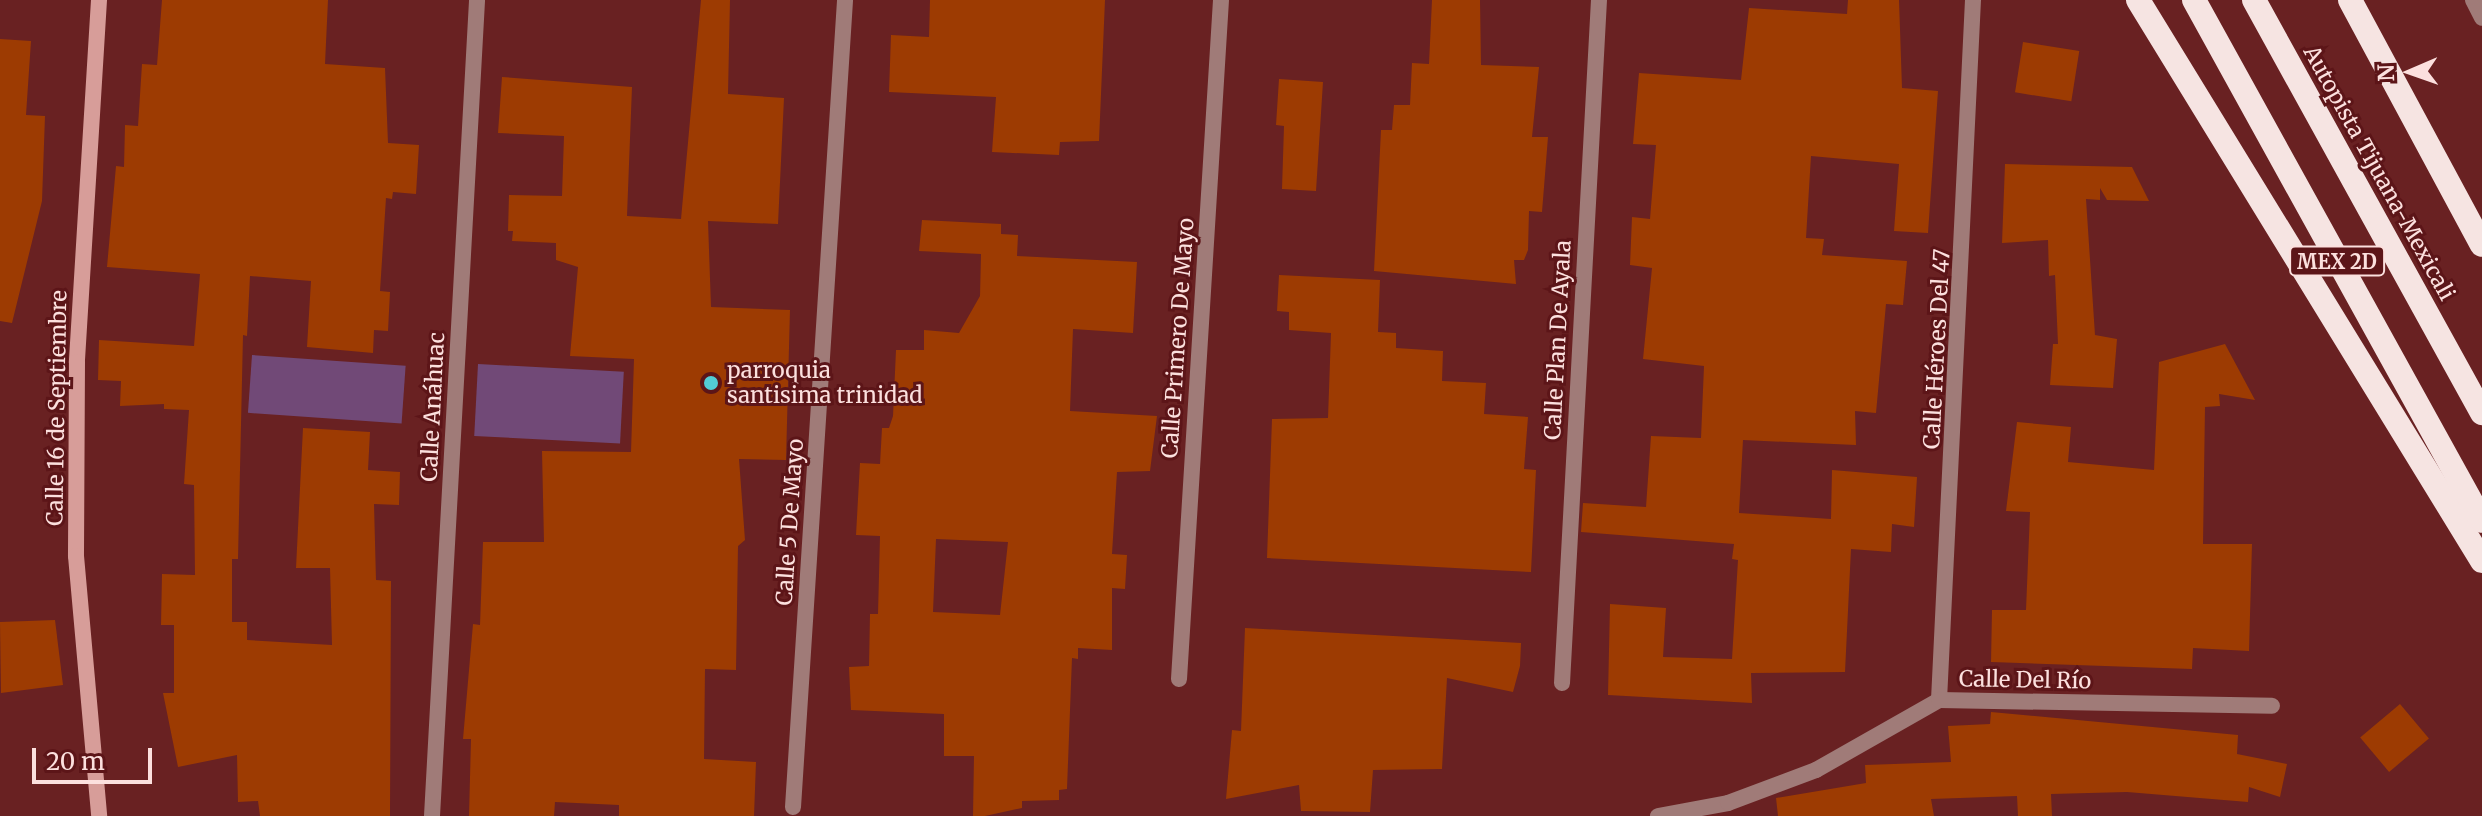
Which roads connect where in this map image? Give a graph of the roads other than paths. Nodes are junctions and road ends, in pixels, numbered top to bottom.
1 (99, 0) edge
2 (477, 0) edge
3 (845, 0) edge
4 (1221, 0) edge
5 (1599, 0) edge
6 (1973, 0) edge
7 (2138, 0) edge
8 (2194, 0) edge
9 (2254, 0) edge
10 (2350, 0) edge
11 (2473, 0) edge
12 (2482, 18) edge
13 (2482, 245) edge
14 (2482, 413) edge
15 (2482, 521) edge
16 (2482, 561) edge
17 (1179, 679) dead end
18 (1562, 683) dead end
19 (1939, 700) junction
20 (2272, 706) dead end
21 (793, 807) dead end
22 (99, 816) edge
23 (432, 816) edge
24 (1658, 816) edge

1 - 22 main road, Calle 16 de Septiembre
2 - 23 street, Calle Anáhuac
3 - 21 street, Calle 5 De Mayo
4 - 17 street, Calle Primero De Mayo
5 - 18 street, Calle Plan De Ayala
6 - 19 street, Calle Héroes Del 47
7 - 16 highway
8 - 15 highway, MEX 2D
9 - 14 highway, Autopista Tijuana-Mexicali / MEX 2D
10 - 13 highway
11 - 12 street
19 - 20 street, Calle Del Río
19 - 24 street, Calle Del Río

